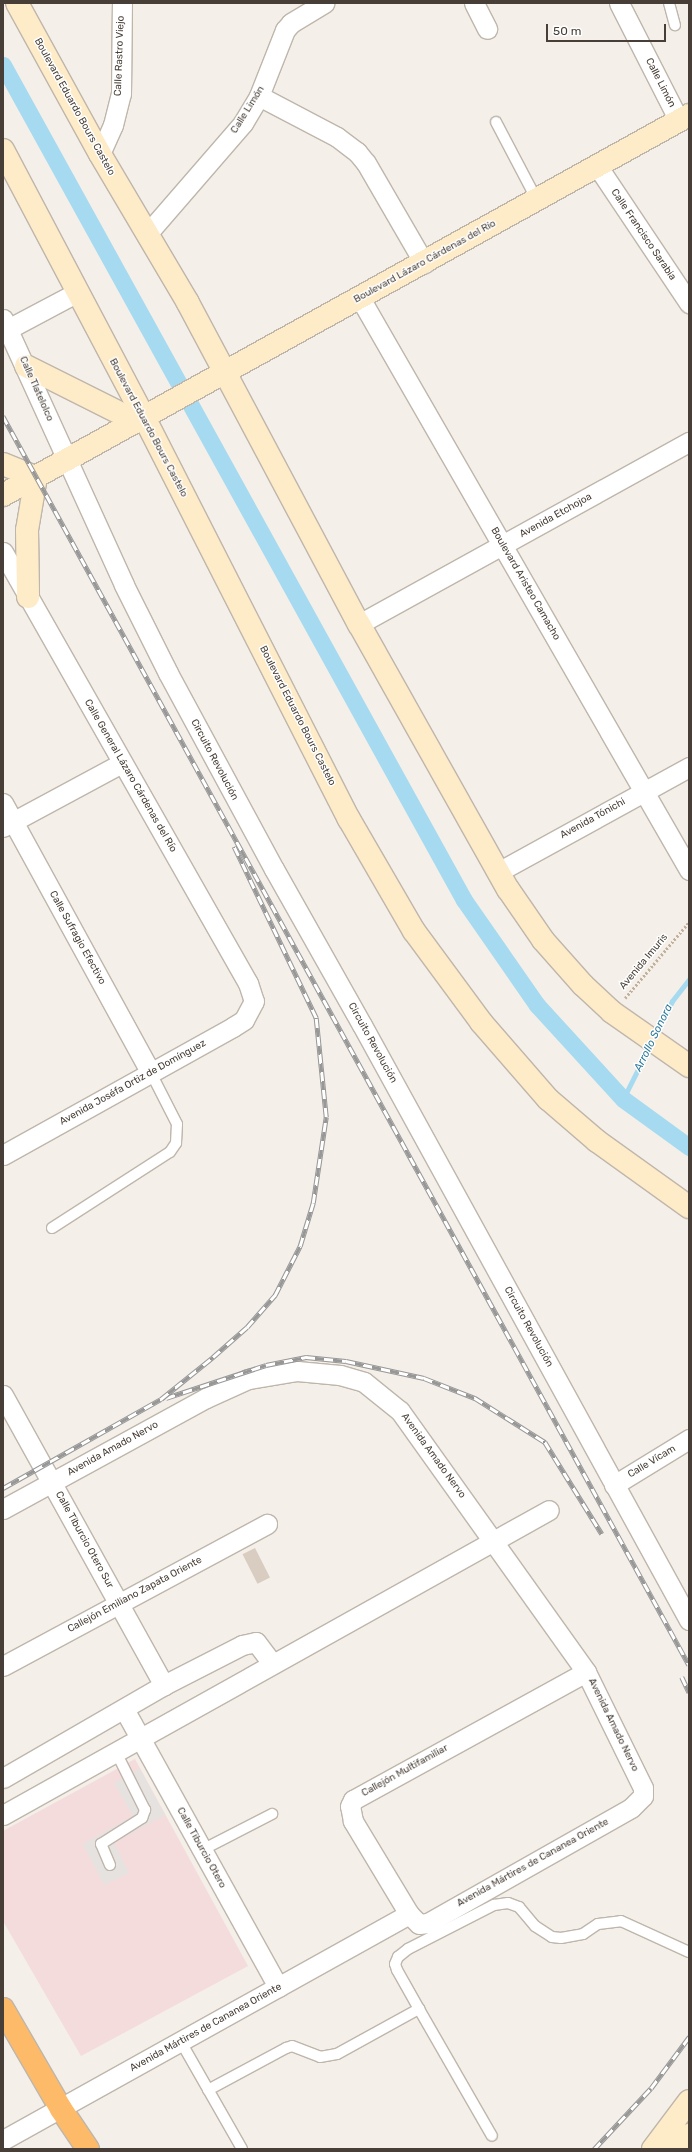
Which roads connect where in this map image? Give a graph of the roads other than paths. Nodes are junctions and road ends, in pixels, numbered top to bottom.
1 (17, 3) edge
2 (122, 3) edge
3 (324, 3) edge
4 (474, 3) edge
5 (619, 3) edge
6 (669, 3) edge
7 (675, 25) dead end
8 (487, 29) dead end
9 (260, 96) junction
10 (684, 118) edge
11 (496, 122) dead end
12 (3, 150) edge
13 (100, 154) junction
14 (598, 166) junction
15 (538, 200) junction
16 (147, 234) junction
17 (424, 263) junction
18 (76, 293) junction
19 (360, 298) junction
20 (689, 302) edge
21 (6, 324) edge
22 (26, 366) junction
23 (220, 374) junction
24 (147, 416) junction
25 (689, 442) edge
26 (67, 460) junction
27 (3, 464) edge
28 (36, 477) junction
29 (3, 495) edge
30 (503, 545) junction
31 (3, 552) edge
32 (28, 597) junction
33 (359, 624) junction
34 (122, 763) junction
35 (689, 767) edge
36 (644, 791) junction
37 (3, 803) edge
38 (8, 824) edge
39 (689, 870) edge
40 (498, 872) junction
41 (254, 1001) joint
42 (689, 1066) edge
43 (151, 1073) junction
44 (3, 1155) edge
45 (689, 1207) edge
46 (52, 1228) dead end
47 (3, 1396) edge
48 (689, 1439) edge
49 (52, 1482) junction
50 (614, 1485) junction
51 (3, 1509) edge
52 (549, 1510) dead end
53 (267, 1524) dead end
54 (495, 1541) junction
55 (119, 1604) junction
56 (689, 1620) edge
57 (272, 1663) junction
58 (3, 1666) edge
59 (586, 1672) junction
60 (164, 1685) junction
61 (124, 1709) junction
62 (140, 1738) junction
63 (116, 1752) junction
64 (3, 1778) edge
65 (643, 1796) joint
66 (272, 1814) dead end
67 (3, 1815) edge
68 (202, 1850) junction
69 (110, 1865) dead end
70 (414, 1919) junction
71 (689, 1952) edge
72 (278, 1987) junction
73 (3, 2009) edge
74 (419, 2009) junction
75 (181, 2042) junction
76 (208, 2090) junction
77 (689, 2100) edge
78 (61, 2109) junction
79 (689, 2135) edge
80 (492, 2136) dead end
81 (3, 2140) edge
82 (86, 2148) edge
83 (242, 2149) edge
84 (653, 2149) edge
85 (678, 2149) edge

1 - 13 main road, Boulevard Eduardo Bours Castelo
2 - 13 street, Calle Rastro Viejo
3 - 9 street, Calle Limón
4 - 8 street
5 - 10 street, Calle Limón
6 - 7 lane
9 - 16 street, Calle Limón
9 - 17 street
10 - 14 main road, Boulevard Lázaro Cárdenas del Río
11 - 15 lane
12 - 18 main road, Boulevard Eduardo Bours Castelo
13 - 16 main road, Boulevard Eduardo Bours Castelo
14 - 15 main road, Boulevard Lázaro Cárdenas del Río
14 - 20 street, Calle Francisco Sarabia
15 - 17 main road, Boulevard Lázaro Cárdenas del Río
16 - 23 main road, Boulevard Eduardo Bours Castelo
17 - 19 main road, Boulevard Lázaro Cárdenas del Río
18 - 21 street
18 - 24 main road, Boulevard Eduardo Bours Castelo
19 - 23 main road, Boulevard Lázaro Cárdenas del Río
19 - 30 street, Boulevard Aristeo Camacho
21 - 22 street, Calle Tlatelolco
22 - 24 main road
22 - 26 street, Calle Tlatelolco
23 - 24 main road, Boulevard Lázaro Cárdenas del Río
23 - 33 main road, Boulevard Eduardo Bours Castelo
24 - 26 main road, Boulevard Lázaro Cárdenas del Río
24 - 45 main road, Boulevard Eduardo Bours Castelo
25 - 30 street, Avenida Etchojoa
26 - 28 main road, Boulevard Lázaro Cárdenas del Río
26 - 50 street, Circuito Revolución
27 - 28 main road
28 - 29 main road, Boulevard Lázaro Cárdenas del Río
28 - 32 main road
30 - 33 street, Avenida Etchojoa
30 - 36 street, Boulevard Aristeo Camacho
31 - 32 street, Calle General Lázaro Cárdenas del Río
32 - 34 street, Calle General Lázaro Cárdenas del Río
33 - 40 main road, Boulevard Eduardo Bours Castelo
34 - 38 street
34 - 41 street, Calle General Lázaro Cárdenas del Río
35 - 36 street, Avenida Tónichi
36 - 39 street, Boulevard Aristeo Camacho
36 - 40 street, Avenida Tónichi
37 - 38 street, Calle Sufragio Efectivo
38 - 43 street, Calle Sufragio Efectivo
40 - 42 main road, Boulevard Eduardo Bours Castelo
41 - 43 street, Avenida Joséfa Ortiz de Domínguez
43 - 44 street, Avenida Joséfa Ortiz de Domínguez
43 - 46 lane
47 - 49 street, Calle Tiburcio Otero Sur
48 - 50 street, Calle Vícam
49 - 51 street, Avenida Amado Nervo
49 - 54 street, Avenida Amado Nervo
49 - 55 street, Calle Tiburcio Otero Sur
50 - 56 street, Circuito Revolución
52 - 54 street
53 - 55 street, Callejón Emiliano Zapata Oriente
54 - 57 street
54 - 59 street, Avenida Amado Nervo
55 - 58 street, Callejón Emiliano Zapata Oriente
55 - 60 street, Calle Tiburcio Otero Sur
57 - 60 street
57 - 62 street
59 - 65 street, Avenida Amado Nervo
59 - 70 street, Callejón Multifamiliar
60 - 61 street
61 - 62 street, Calle Tiburcio Otero
61 - 64 street
62 - 63 street
62 - 68 street, Calle Tiburcio Otero
63 - 67 street
63 - 69 lane
65 - 70 street, Avenida Mártires de Cananea Oriente
66 - 68 lane
68 - 72 street, Calle Tiburcio Otero
70 - 72 street, Avenida Mártires de Cananea Oriente
71 - 74 lane
72 - 75 street, Avenida Mártires de Cananea Oriente
73 - 78 highway
74 - 76 lane
74 - 80 lane
75 - 76 lane
75 - 78 street, Avenida Mártires de Cananea Oriente
76 - 83 lane
77 - 84 main road
78 - 81 street, Avenida Mártires de Cananea Oriente
78 - 82 highway
79 - 85 main road

